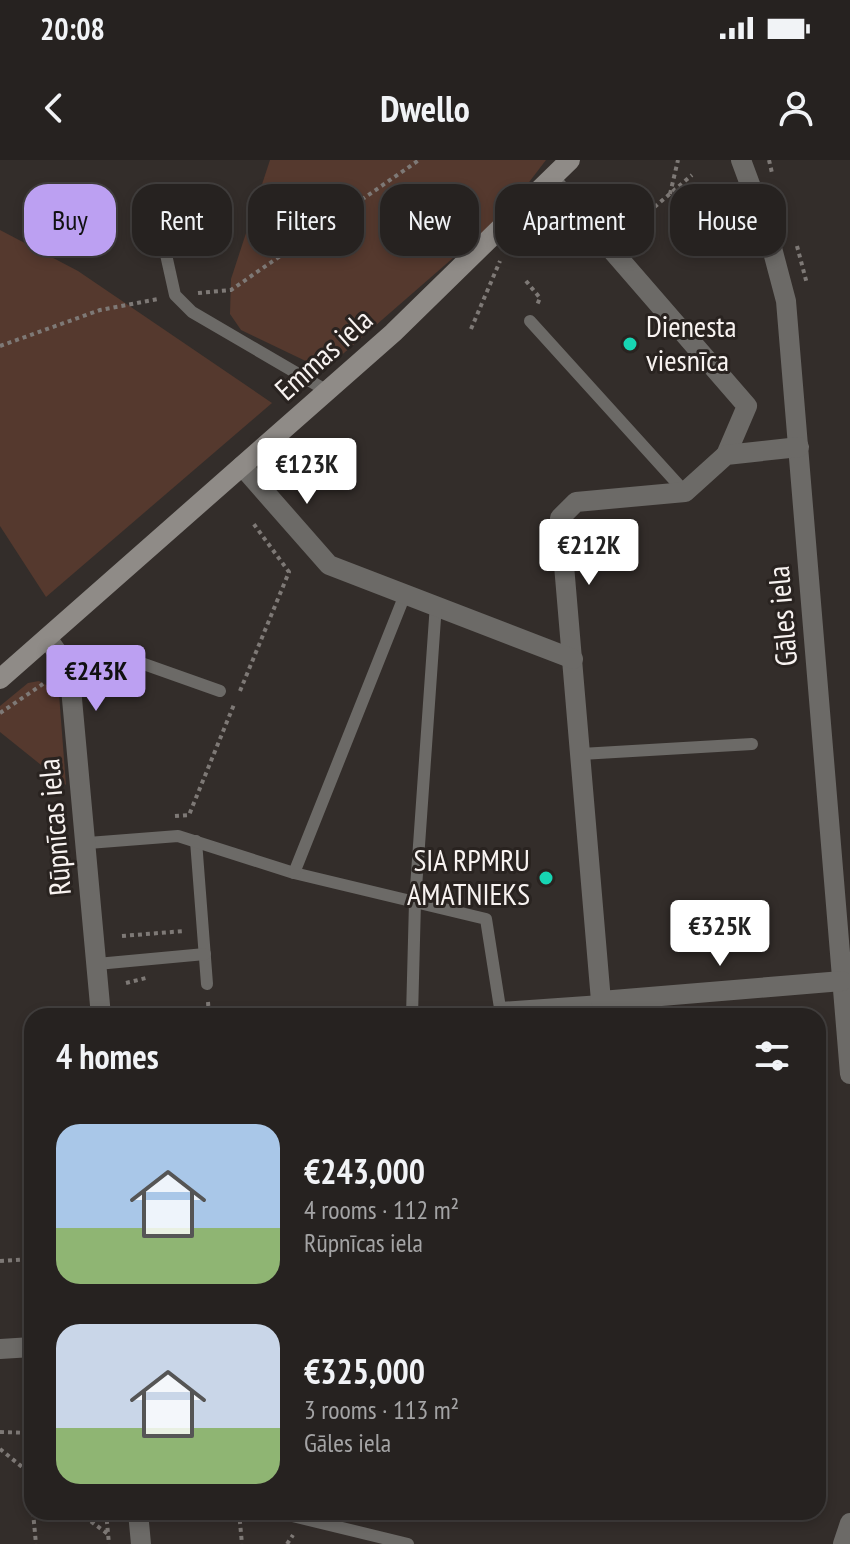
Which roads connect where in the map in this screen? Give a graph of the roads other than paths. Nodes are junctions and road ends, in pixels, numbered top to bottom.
1 (570, 160) edge
2 (741, 160) edge
3 (551, 180) junction
4 (166, 256) edge
5 (530, 321) road end
6 (329, 392) junction
7 (799, 447) junction
8 (726, 455) junction
9 (242, 466) junction
10 (685, 492) junction
11 (406, 592) junction
12 (436, 604) junction
13 (47, 638) junction
14 (573, 659) junction
15 (65, 663) junction
16 (0, 679) edge
17 (220, 691) dead end
18 (752, 744) dead end
19 (581, 754) junction
20 (196, 841) junction
21 (88, 843) junction
22 (294, 873) junction
23 (415, 902) junction
24 (205, 954) junction
25 (97, 964) junction
26 (842, 981) junction
27 (207, 984) dead end
28 (601, 1001) junction
29 (100, 1008) edge
30 (412, 1008) edge
31 (850, 1074) edge
32 (24, 1348) edge
33 (0, 1349) edge
34 (139, 1520) edge
35 (309, 1520) edge
36 (850, 1523) edge
37 (141, 1544) edge
38 (408, 1544) edge
39 (843, 1544) edge

1 - 3 main road, Emmas iela
2 - 7 street, Gāles iela
3 - 6 main road, Emmas iela
3 - 8 street
4 - 6 lane
5 - 10 lane
6 - 9 main road, Emmas iela
7 - 8 street
7 - 26 street, Gāles iela
8 - 10 street
9 - 11 street
9 - 13 main road, Emmas iela
10 - 14 street
11 - 12 street
11 - 22 lane
12 - 14 street
12 - 23 lane
13 - 15 street, Rūpnīcas iela
13 - 16 main road, Emmas iela
14 - 19 street
15 - 17 lane
15 - 21 street, Rūpnīcas iela
18 - 19 lane
19 - 28 street
20 - 21 lane
20 - 22 lane
20 - 24 lane
21 - 25 street, Rūpnīcas iela
22 - 23 lane
23 - 28 lane
23 - 30 lane
24 - 25 lane
24 - 27 lane
25 - 29 street, Rūpnīcas iela
26 - 28 street
26 - 31 street, Gāles iela
32 - 33 street
34 - 37 street
35 - 38 lane
36 - 39 street

